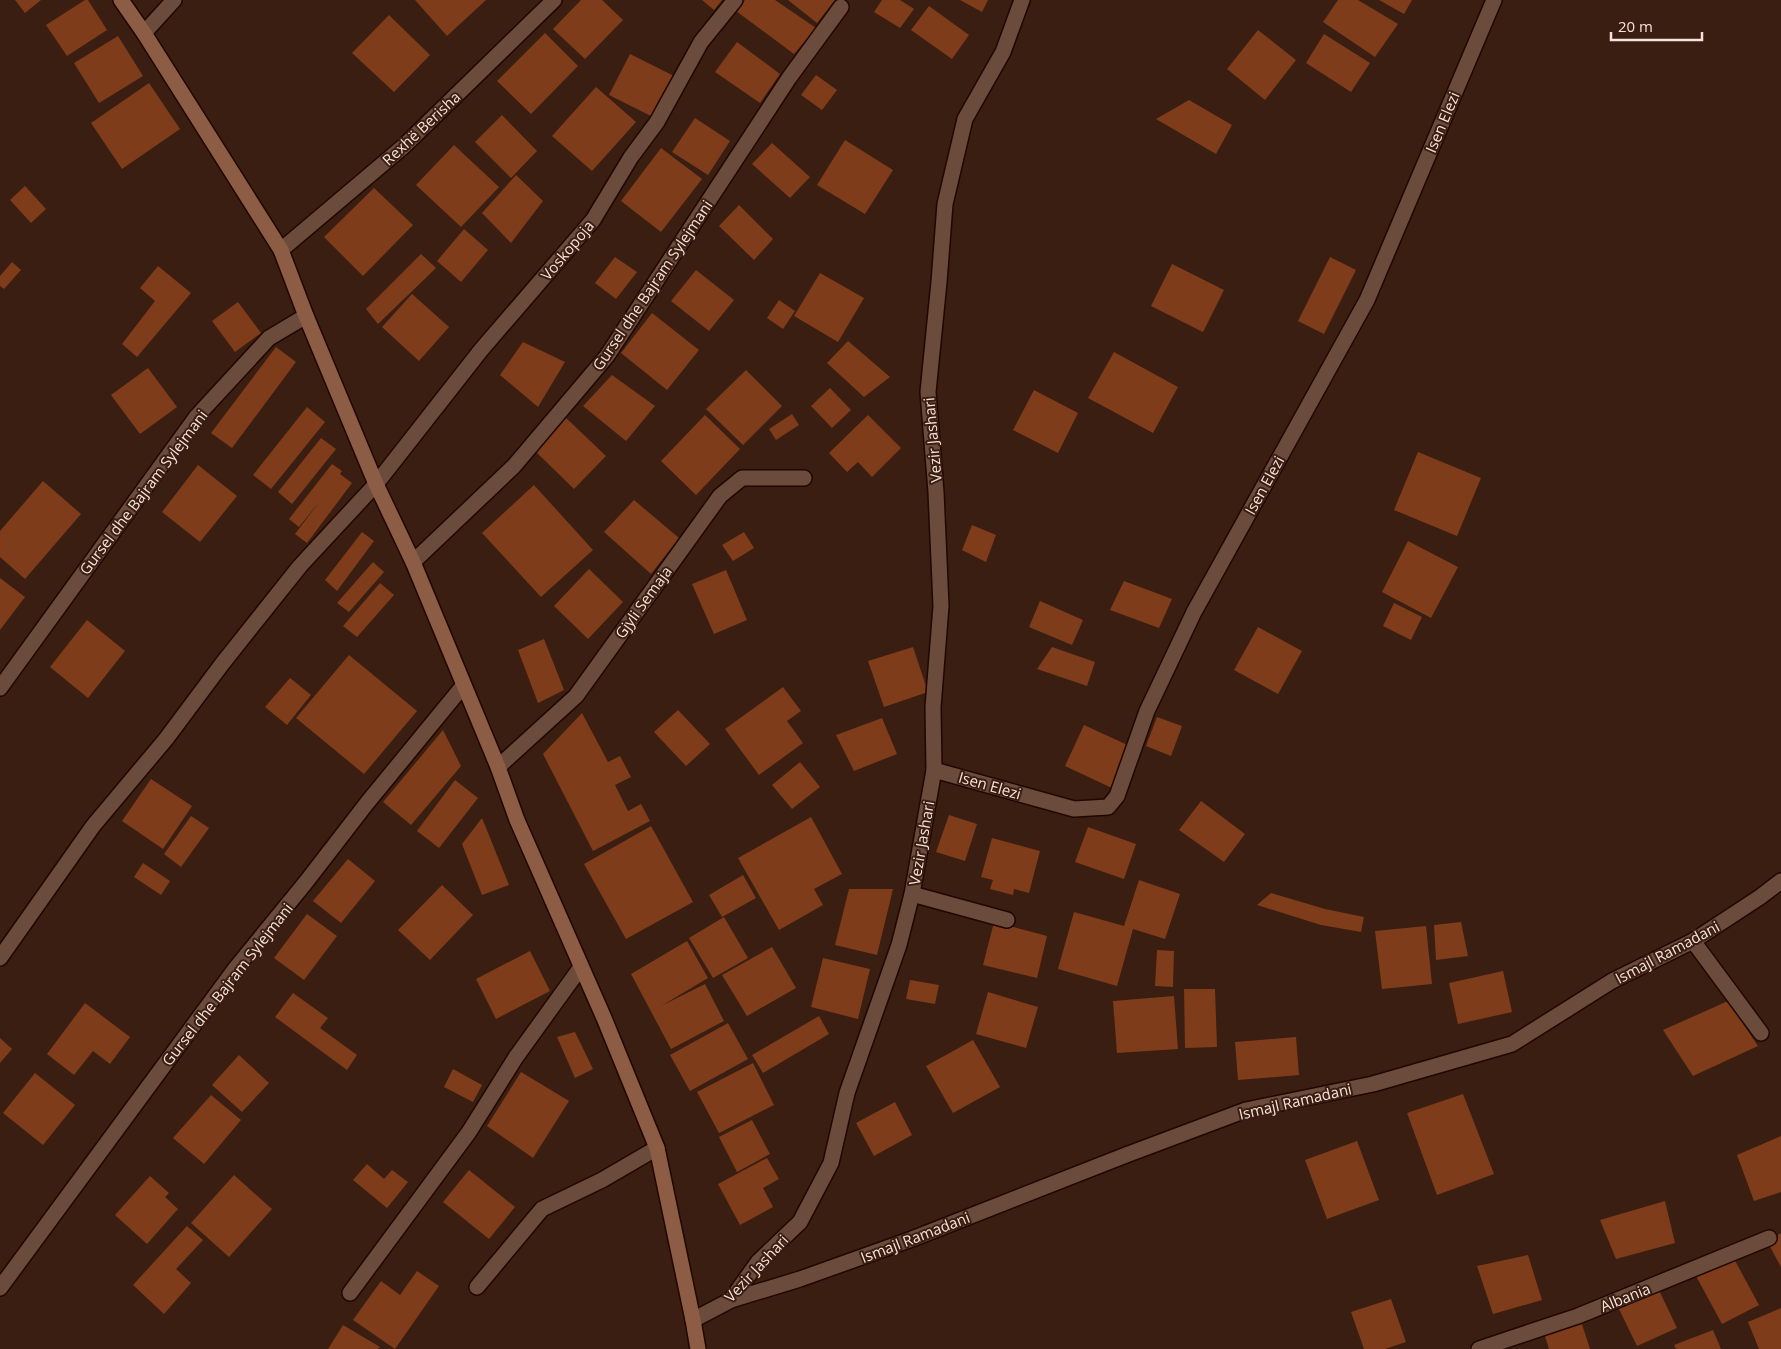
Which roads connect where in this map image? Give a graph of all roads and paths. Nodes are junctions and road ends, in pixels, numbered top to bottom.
1 (121, 0) edge
2 (174, 0) edge
3 (554, 0) edge
4 (735, 0) edge
5 (1022, 0) edge
6 (1494, 0) edge
7 (841, 7) dead end
8 (144, 33) junction
9 (281, 250) junction
10 (306, 316) junction
11 (804, 478) dead end
12 (376, 484) junction
13 (413, 562) junction
14 (463, 686) junction
15 (0, 688) edge
16 (498, 767) junction
17 (934, 770) junction
18 (1781, 881) edge
19 (912, 894) junction
20 (1007, 920) dead end
21 (1693, 941) junction
22 (0, 958) edge
23 (581, 967) junction
24 (1760, 1033) dead end
25 (657, 1148) junction
26 (1769, 1238) dead end
27 (476, 1287) dead end
28 (0, 1288) edge
29 (350, 1293) dead end
30 (731, 1300) junction
31 (693, 1320) junction
32 (698, 1349) edge
33 (1479, 1349) edge

1 - 8 street
2 - 8 street
3 - 9 street, Rexhë Berisha
4 - 12 street, Voskopoja
5 - 17 street, Vezir Jashari
6 - 17 street, Isen Elezi
7 - 13 street, Gursel dhe Bajram Sylejmani
8 - 9 street
9 - 10 street
10 - 12 street
10 - 15 street, Gursel dhe Bajram Sylejmani
11 - 16 street, Gjyli Semaja
12 - 13 street
12 - 22 street
13 - 14 street
14 - 16 street
14 - 28 street, Gursel dhe Bajram Sylejmani
16 - 23 street
17 - 19 street, Vezir Jashari
18 - 21 street, Ismajl Ramadani
19 - 20 street, Vezir Jashari
19 - 30 street, Vezir Jashari
21 - 24 street
21 - 30 street, Ismajl Ramadani
23 - 25 street
23 - 29 street
25 - 27 street
25 - 31 street
26 - 33 street, Albania
30 - 31 street, Vezir Jashari
31 - 32 street

